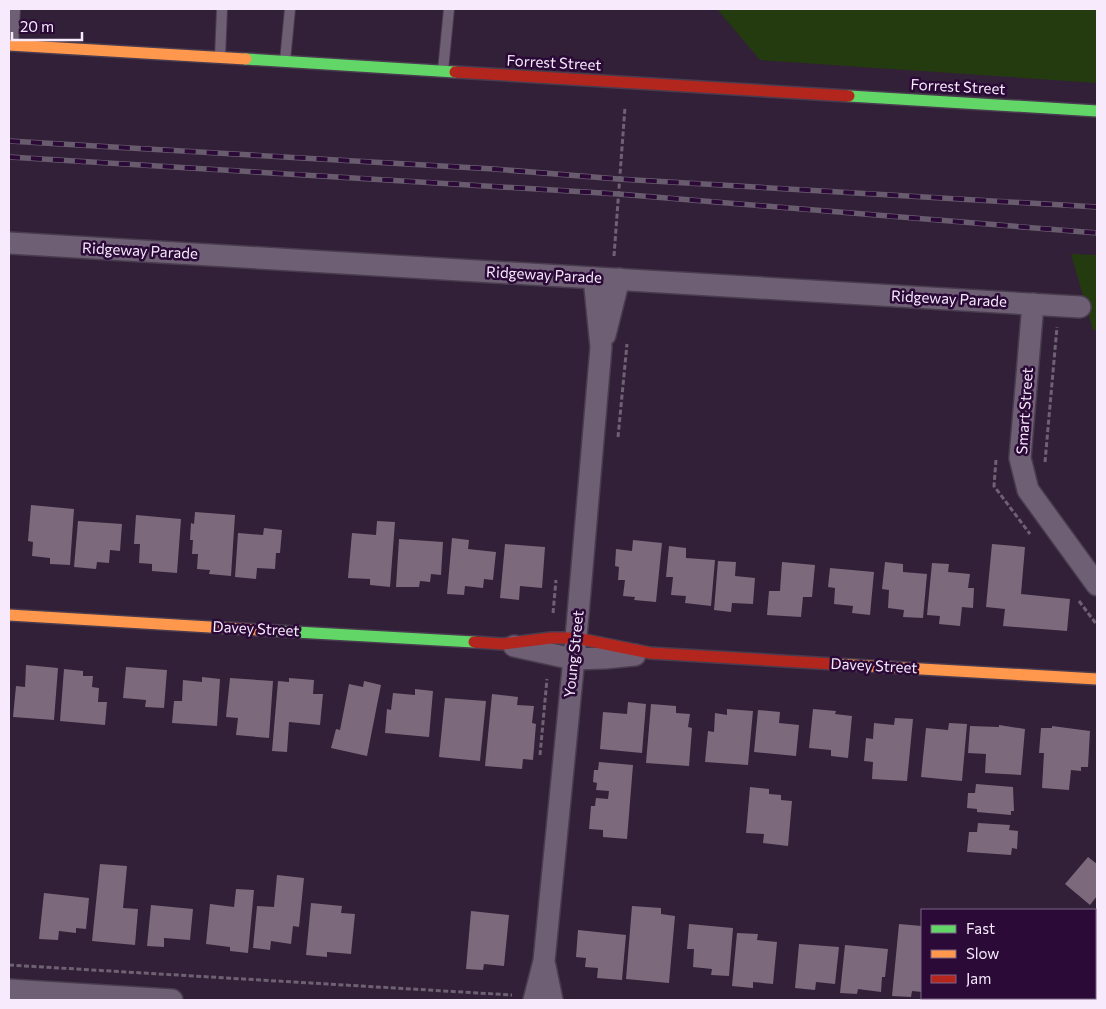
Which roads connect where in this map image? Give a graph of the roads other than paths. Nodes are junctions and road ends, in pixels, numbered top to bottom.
1 (15, 9) edge
2 (222, 9) edge
3 (290, 9) edge
4 (449, 9) edge
5 (11, 45) edge
6 (220, 58) junction
7 (285, 62) junction
8 (443, 72) junction
9 (1097, 111) edge
10 (9, 243) edge
11 (594, 278) junction
12 (619, 279) junction
13 (1032, 304) junction
14 (1080, 307) dead end
15 (602, 347) junction
16 (1097, 585) edge
17 (9, 615) edge
18 (503, 644) joint
19 (574, 648) junction
20 (650, 653) joint
21 (1097, 679) edge
22 (544, 961) junction
23 (9, 990) edge
24 (526, 996) edge
25 (166, 1000) edge
26 (172, 1000) edge
27 (552, 1000) edge

1 - 5 lane
2 - 6 lane
3 - 7 lane
4 - 8 lane
5 - 6 street, Forrest Street
6 - 7 street, Forrest Street
7 - 8 street, Forrest Street
8 - 9 street, Forrest Street
10 - 11 street, Ridgeway Parade
11 - 12 street, Ridgeway Parade
11 - 15 street, Young Street
12 - 13 street, Ridgeway Parade
12 - 15 street, Young Street
13 - 14 street, Ridgeway Parade
13 - 16 street, Smart Street
15 - 19 street, Young Street
17 - 18 street, Davey Street
18 - 19 street, Davey Street
19 - 20 street, Davey Street
19 - 22 street, Young Street
20 - 21 street, Davey Street
22 - 24 street, Young Street
22 - 27 street, Young Street
23 - 25 street
25 - 26 street

